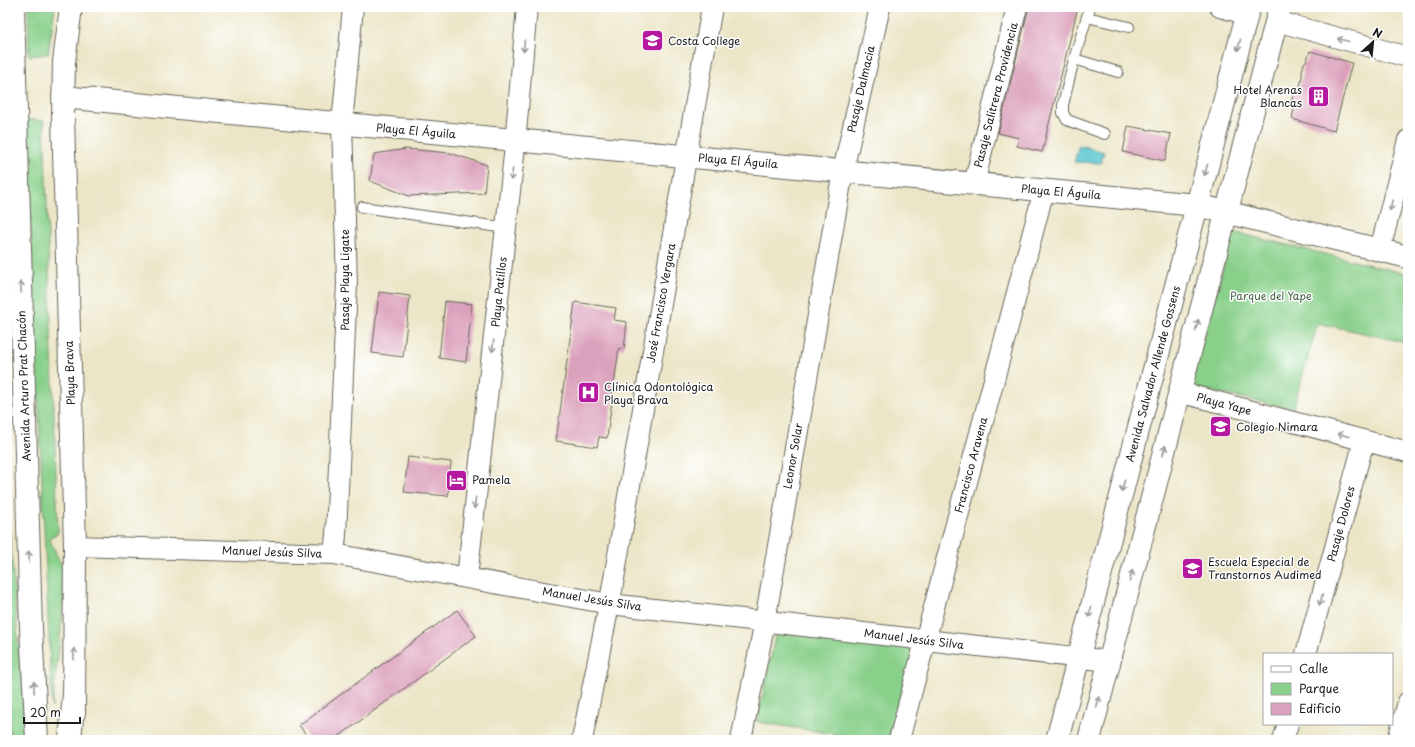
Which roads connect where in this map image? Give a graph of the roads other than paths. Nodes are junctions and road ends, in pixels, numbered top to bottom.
1 (13, 7) edge
2 (71, 7) edge
3 (353, 7) edge
4 (527, 7) edge
5 (712, 7) edge
6 (880, 7) edge
7 (1018, 7) edge
8 (1090, 7) edge
9 (1220, 7) edge
10 (1248, 11) edge
11 (1278, 14) edge
12 (1086, 17) junction
13 (1129, 27) dead end
14 (1408, 57) edge
15 (1074, 59) junction
16 (1118, 72) dead end
17 (63, 97) junction
18 (342, 124) junction
19 (1105, 134) dead end
20 (516, 140) junction
21 (1408, 140) edge
22 (686, 156) junction
23 (843, 171) junction
24 (974, 184) junction
25 (1044, 190) junction
26 (1197, 205) junction
27 (362, 207) dead end
28 (1226, 212) junction
29 (506, 228) junction
30 (1380, 250) junction
31 (1408, 257) edge
32 (1179, 392) junction
33 (1364, 441) junction
34 (1408, 452) edge
35 (75, 546) junction
36 (334, 554) junction
37 (467, 578) junction
38 (610, 604) junction
39 (764, 622) junction
40 (926, 640) junction
41 (1306, 653) edge
42 (1078, 658) junction
43 (1109, 661) junction
44 (74, 693) junction
45 (1408, 702) edge
46 (1288, 725) edge
47 (37, 740) edge
48 (70, 740) edge
49 (74, 740) edge
50 (582, 740) edge
51 (741, 740) edge
52 (899, 740) edge
53 (1057, 740) edge
54 (1088, 740) edge
55 (1283, 740) edge
56 (1398, 740) edge

47 -> 1 main road, Avenida Arturo Prat Chacón
2 - 17 main road, Playa Brava
3 - 18 street, Pasaje Playa Ligate
4 -> 20 street, Playa Patillos
5 - 22 street, José Francisco Vergara
6 - 23 street, Pasaje Dalmacia
7 - 24 street, Pasaje Salitrera Providencia
8 - 12 lane
9 - 10 street
10 -> 26 main road, Avenida Salvador Allende Gossens
14 -> 11 street
11 - 28 main road
12 - 13 lane
12 - 15 lane
15 - 16 lane
15 - 19 lane
17 - 18 main road, Playa El Águila
17 - 35 main road, Playa Brava
18 - 20 main road, Playa El Águila
18 - 36 street, Pasaje Playa Ligate
20 - 22 main road, Playa El Águila
20 -> 29 street, Playa Patillos
21 -> 30 street
22 - 23 main road, Playa El Águila
22 - 38 street, José Francisco Vergara
23 - 24 main road, Playa El Águila
23 - 39 street, Leonor Solar
24 - 25 main road, Playa El Águila
25 - 26 main road, Playa El Águila
25 - 40 street, Francisco Aravena
26 - 28 main road, Playa El Águila
26 -> 42 main road, Avenida Salvador Allende Gossens
27 - 29 lane
28 - 30 main road, Playa El Águila
32 -> 28 main road
29 -> 37 street, Playa Patillos
30 - 31 main road, Playa El Águila
33 -> 32 street, Playa Yape
43 -> 32 main road
33 - 34 street, Playa Yape
33 -> 41 street, Pasaje Dolores
35 - 36 street, Manuel Jesús Silva
44 -> 35 main road, Playa Brava
36 - 37 street, Manuel Jesús Silva
37 - 38 street, Manuel Jesús Silva
38 - 39 street, Manuel Jesús Silva
38 - 50 street, José Francisco Vergara
39 - 40 street, Manuel Jesús Silva
39 - 51 street, Leonor Solar
40 - 42 street, Manuel Jesús Silva
40 - 52 street, Francisco Aravena
42 - 43 street, Manuel Jesús Silva
42 - 53 main road, Avenida Salvador Allende Gossens
54 -> 43 main road
44 - 48 main road
44 - 49 main road, Playa Brava
45 - 56 street
46 - 55 street

